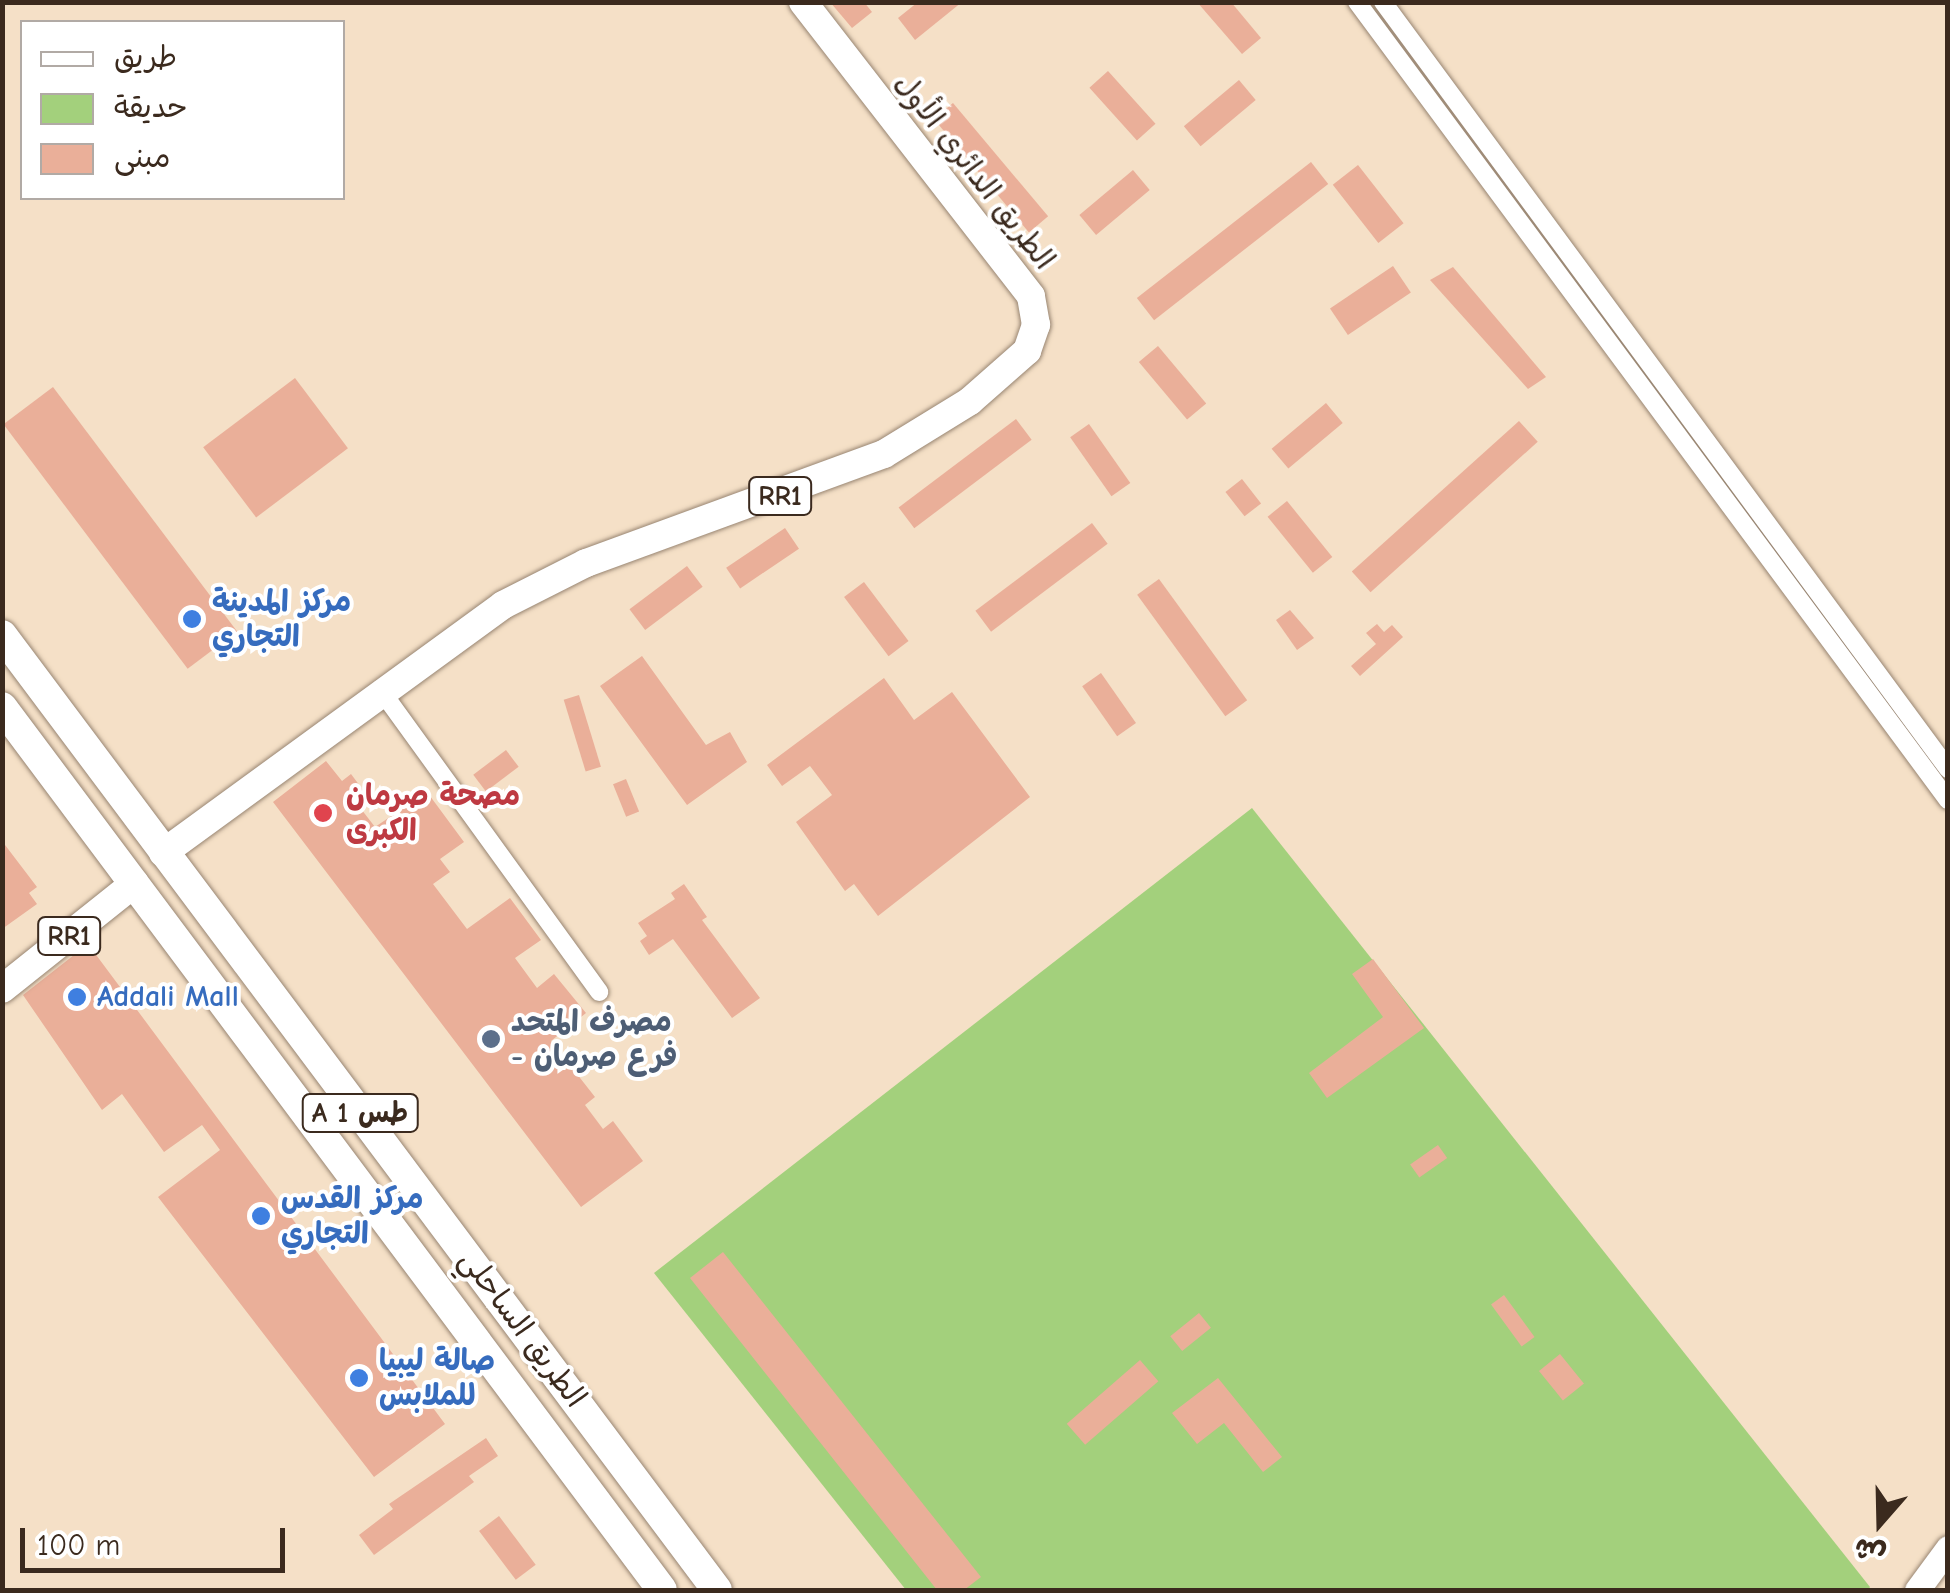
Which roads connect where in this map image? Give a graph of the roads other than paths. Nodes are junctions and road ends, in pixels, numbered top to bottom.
1 (803, 2) edge
2 (1357, 2) edge
3 (1383, 2) edge
4 (2, 636) edge
5 (380, 690) junction
6 (2, 707) edge
7 (1948, 769) edge
8 (1948, 800) edge
9 (163, 853) junction
10 (135, 884) junction
11 (2, 988) edge
12 (599, 992) dead end
13 (1948, 1548) edge
14 (662, 1590) edge
15 (717, 1590) edge
16 (1917, 1590) edge

1 - 5 main road, الطريق الدائري الأول / RR1
2 - 8 street
3 - 7 street
4 - 9 highway, الطريق الساحلي / A 1 طس
5 - 9 main road, الطريق الدائري الأول / RR1
5 - 12 street
6 - 10 highway, الطريق الساحلي / A 1 طس
9 - 15 highway, الطريق الساحلي / A 1 طس
10 - 11 main road, RR1
10 - 14 highway, الطريق الساحلي / A 1 طس
13 - 16 main road

